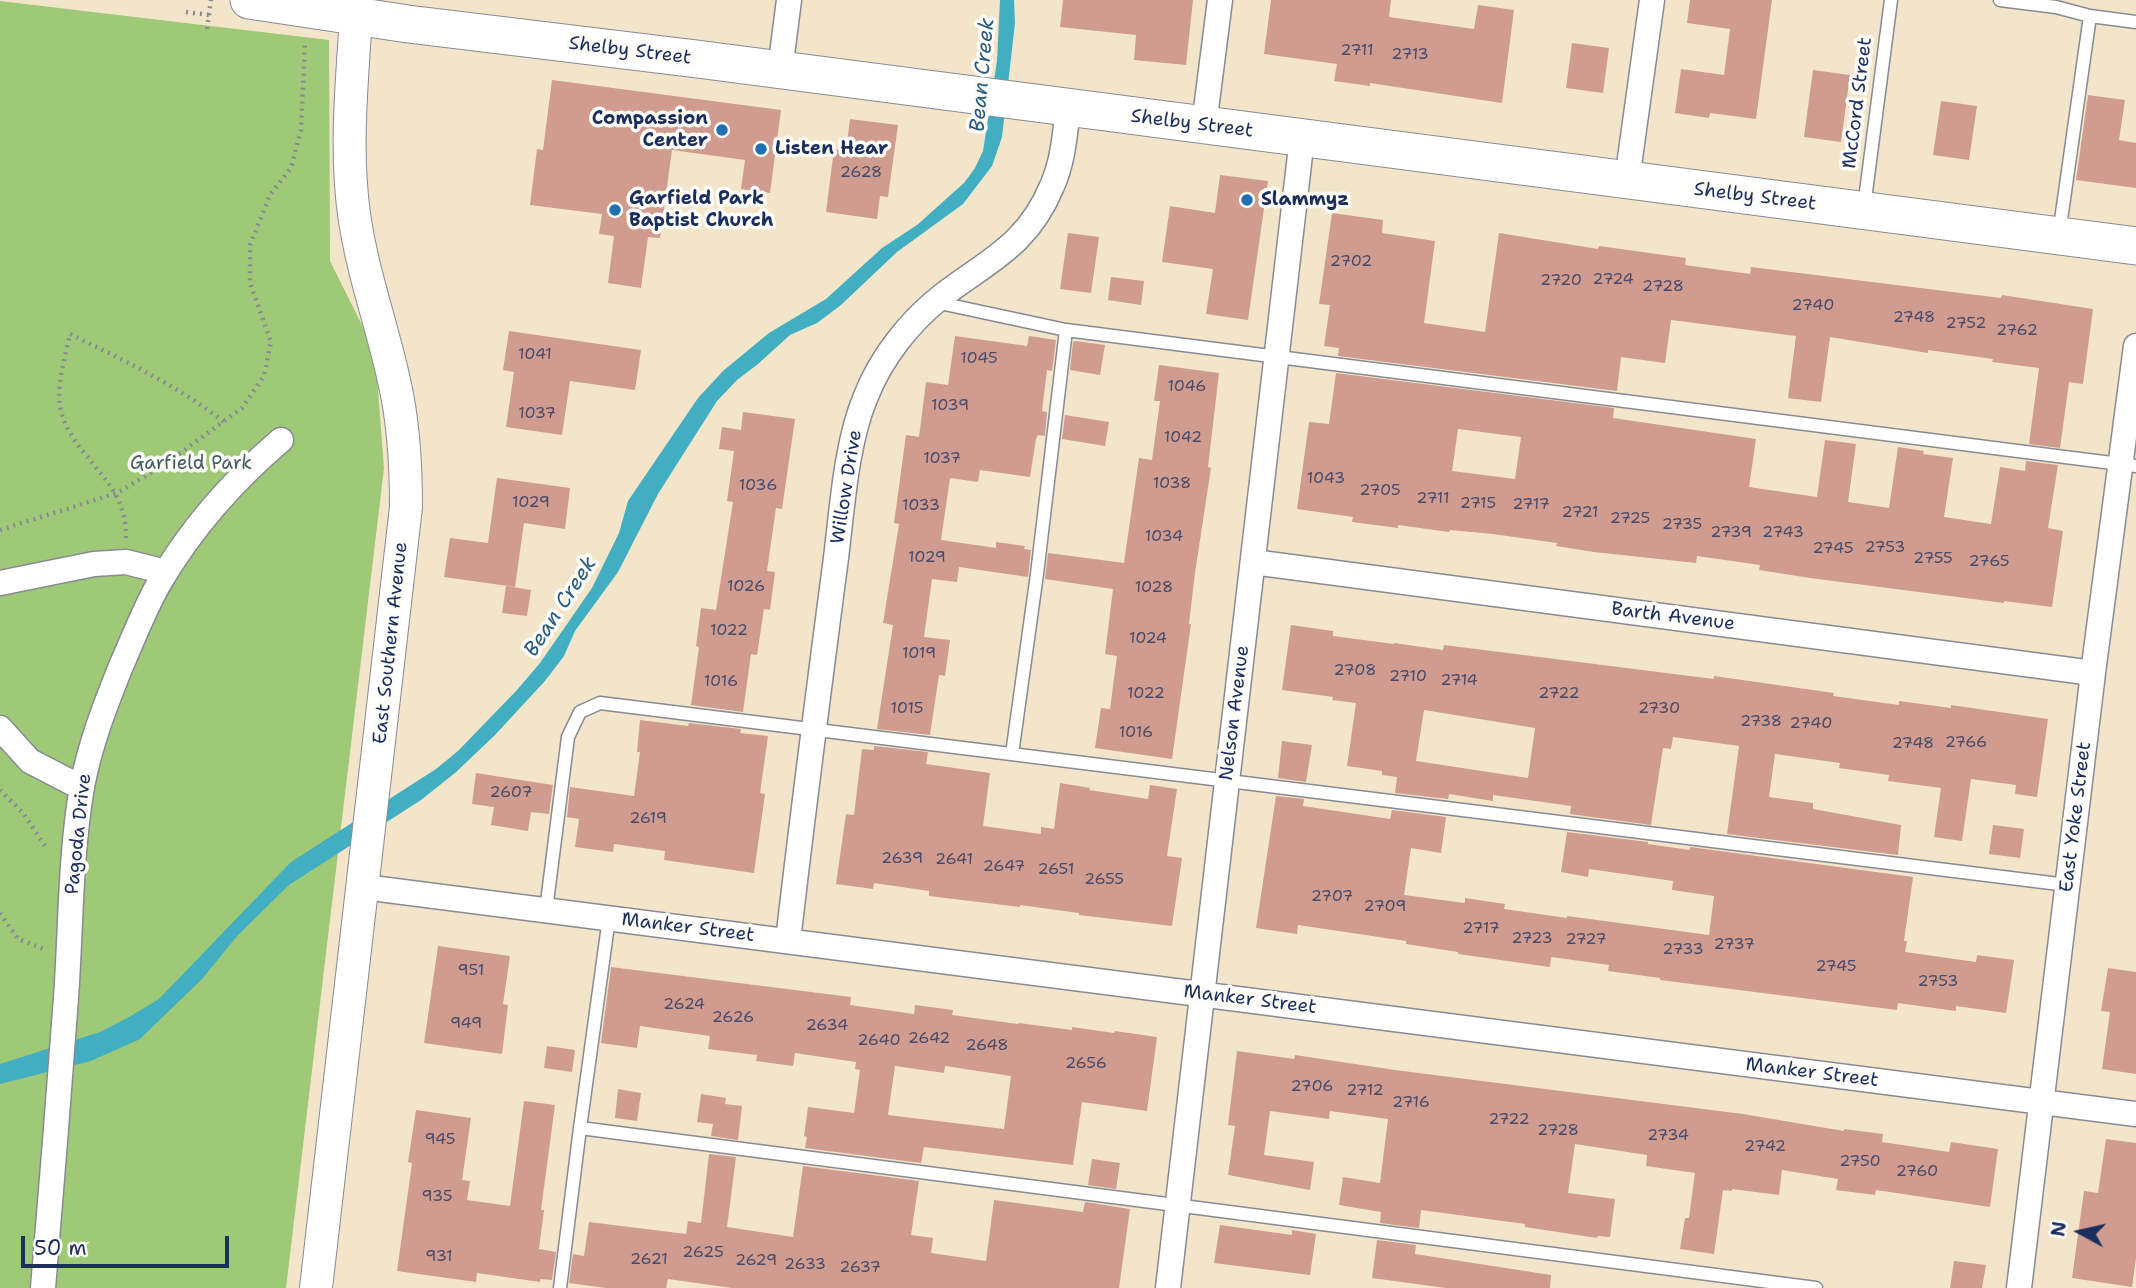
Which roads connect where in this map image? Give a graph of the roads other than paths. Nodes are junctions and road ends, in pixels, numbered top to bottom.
1 (249, 0) edge
2 (789, 0) edge
3 (1220, 0) edge
4 (1652, 0) edge
5 (1891, 0) edge
6 (2000, 0) edge
7 (357, 8) edge
8 (2090, 16) junction
9 (2136, 22) edge
10 (779, 70) junction
11 (1055, 106) junction
12 (1204, 125) junction
13 (1303, 138) junction
14 (1628, 180) junction
15 (1863, 211) junction
16 (2059, 236) junction
17 (2136, 246) edge
18 (935, 302) junction
19 (1066, 330) junction
20 (2136, 346) edge
21 (1277, 358) junction
22 (281, 440) dead end
23 (2128, 465) edge
24 (1253, 562) junction
25 (166, 572) junction
26 (0, 583) edge
27 (2094, 673) junction
28 (0, 728) edge
29 (813, 729) junction
30 (1013, 754) junction
31 (1227, 781) junction
32 (82, 788) junction
33 (365, 871) junction
34 (2067, 885) junction
35 (546, 910) junction
36 (609, 918) junction
37 (788, 941) junction
38 (1202, 994) junction
39 (2042, 1102) junction
40 (2136, 1114) edge
41 (580, 1128) junction
42 (1177, 1205) junction
43 (43, 1288) edge
44 (316, 1288) edge
45 (560, 1288) edge
46 (1168, 1288) edge
47 (1816, 1288) edge
48 (2019, 1288) edge

1 - 7 main road, Shelby Street
2 - 10 street
3 - 12 street
4 - 14 street
5 - 15 lane, McCord Street
6 - 8 lane
7 - 10 main road, Shelby Street
7 - 33 street, East Southern Avenue
8 - 9 lane
8 - 16 lane
10 - 11 main road, Shelby Street
11 - 12 main road, Shelby Street
11 - 18 street, Willow Drive
12 - 13 main road, Shelby Street
13 - 14 main road, Shelby Street
13 - 21 street, Nelson Avenue
14 - 15 main road, Shelby Street
15 - 16 main road, Shelby Street
16 - 17 main road, Shelby Street
18 - 19 lane
18 - 29 street, Willow Drive
19 - 21 lane
19 - 30 lane
20 - 23 street, East Yoke Street
21 - 23 lane
21 - 24 street, Nelson Avenue
22 - 25 street, Pagoda Drive
23 - 27 street, East Yoke Street
24 - 27 street, Barth Avenue
24 - 31 street, Nelson Avenue
25 - 26 street
25 - 32 street, Pagoda Drive
27 - 34 street, East Yoke Street
28 - 32 street
29 - 30 lane
29 - 35 lane
29 - 37 street, Willow Drive
30 - 31 lane
31 - 34 lane
31 - 38 street, Nelson Avenue
32 - 43 street, Pagoda Drive
33 - 35 street, Manker Street
33 - 44 street, East Southern Avenue
34 - 39 street, East Yoke Street
35 - 36 street, Manker Street
36 - 37 street, Manker Street
36 - 41 lane
37 - 38 street, Manker Street
38 - 39 street, Manker Street
38 - 42 street, Nelson Avenue
39 - 40 street, Manker Street
39 - 48 street, East Yoke Street
41 - 42 lane
41 - 45 lane
42 - 46 street, Nelson Avenue
42 - 47 lane

